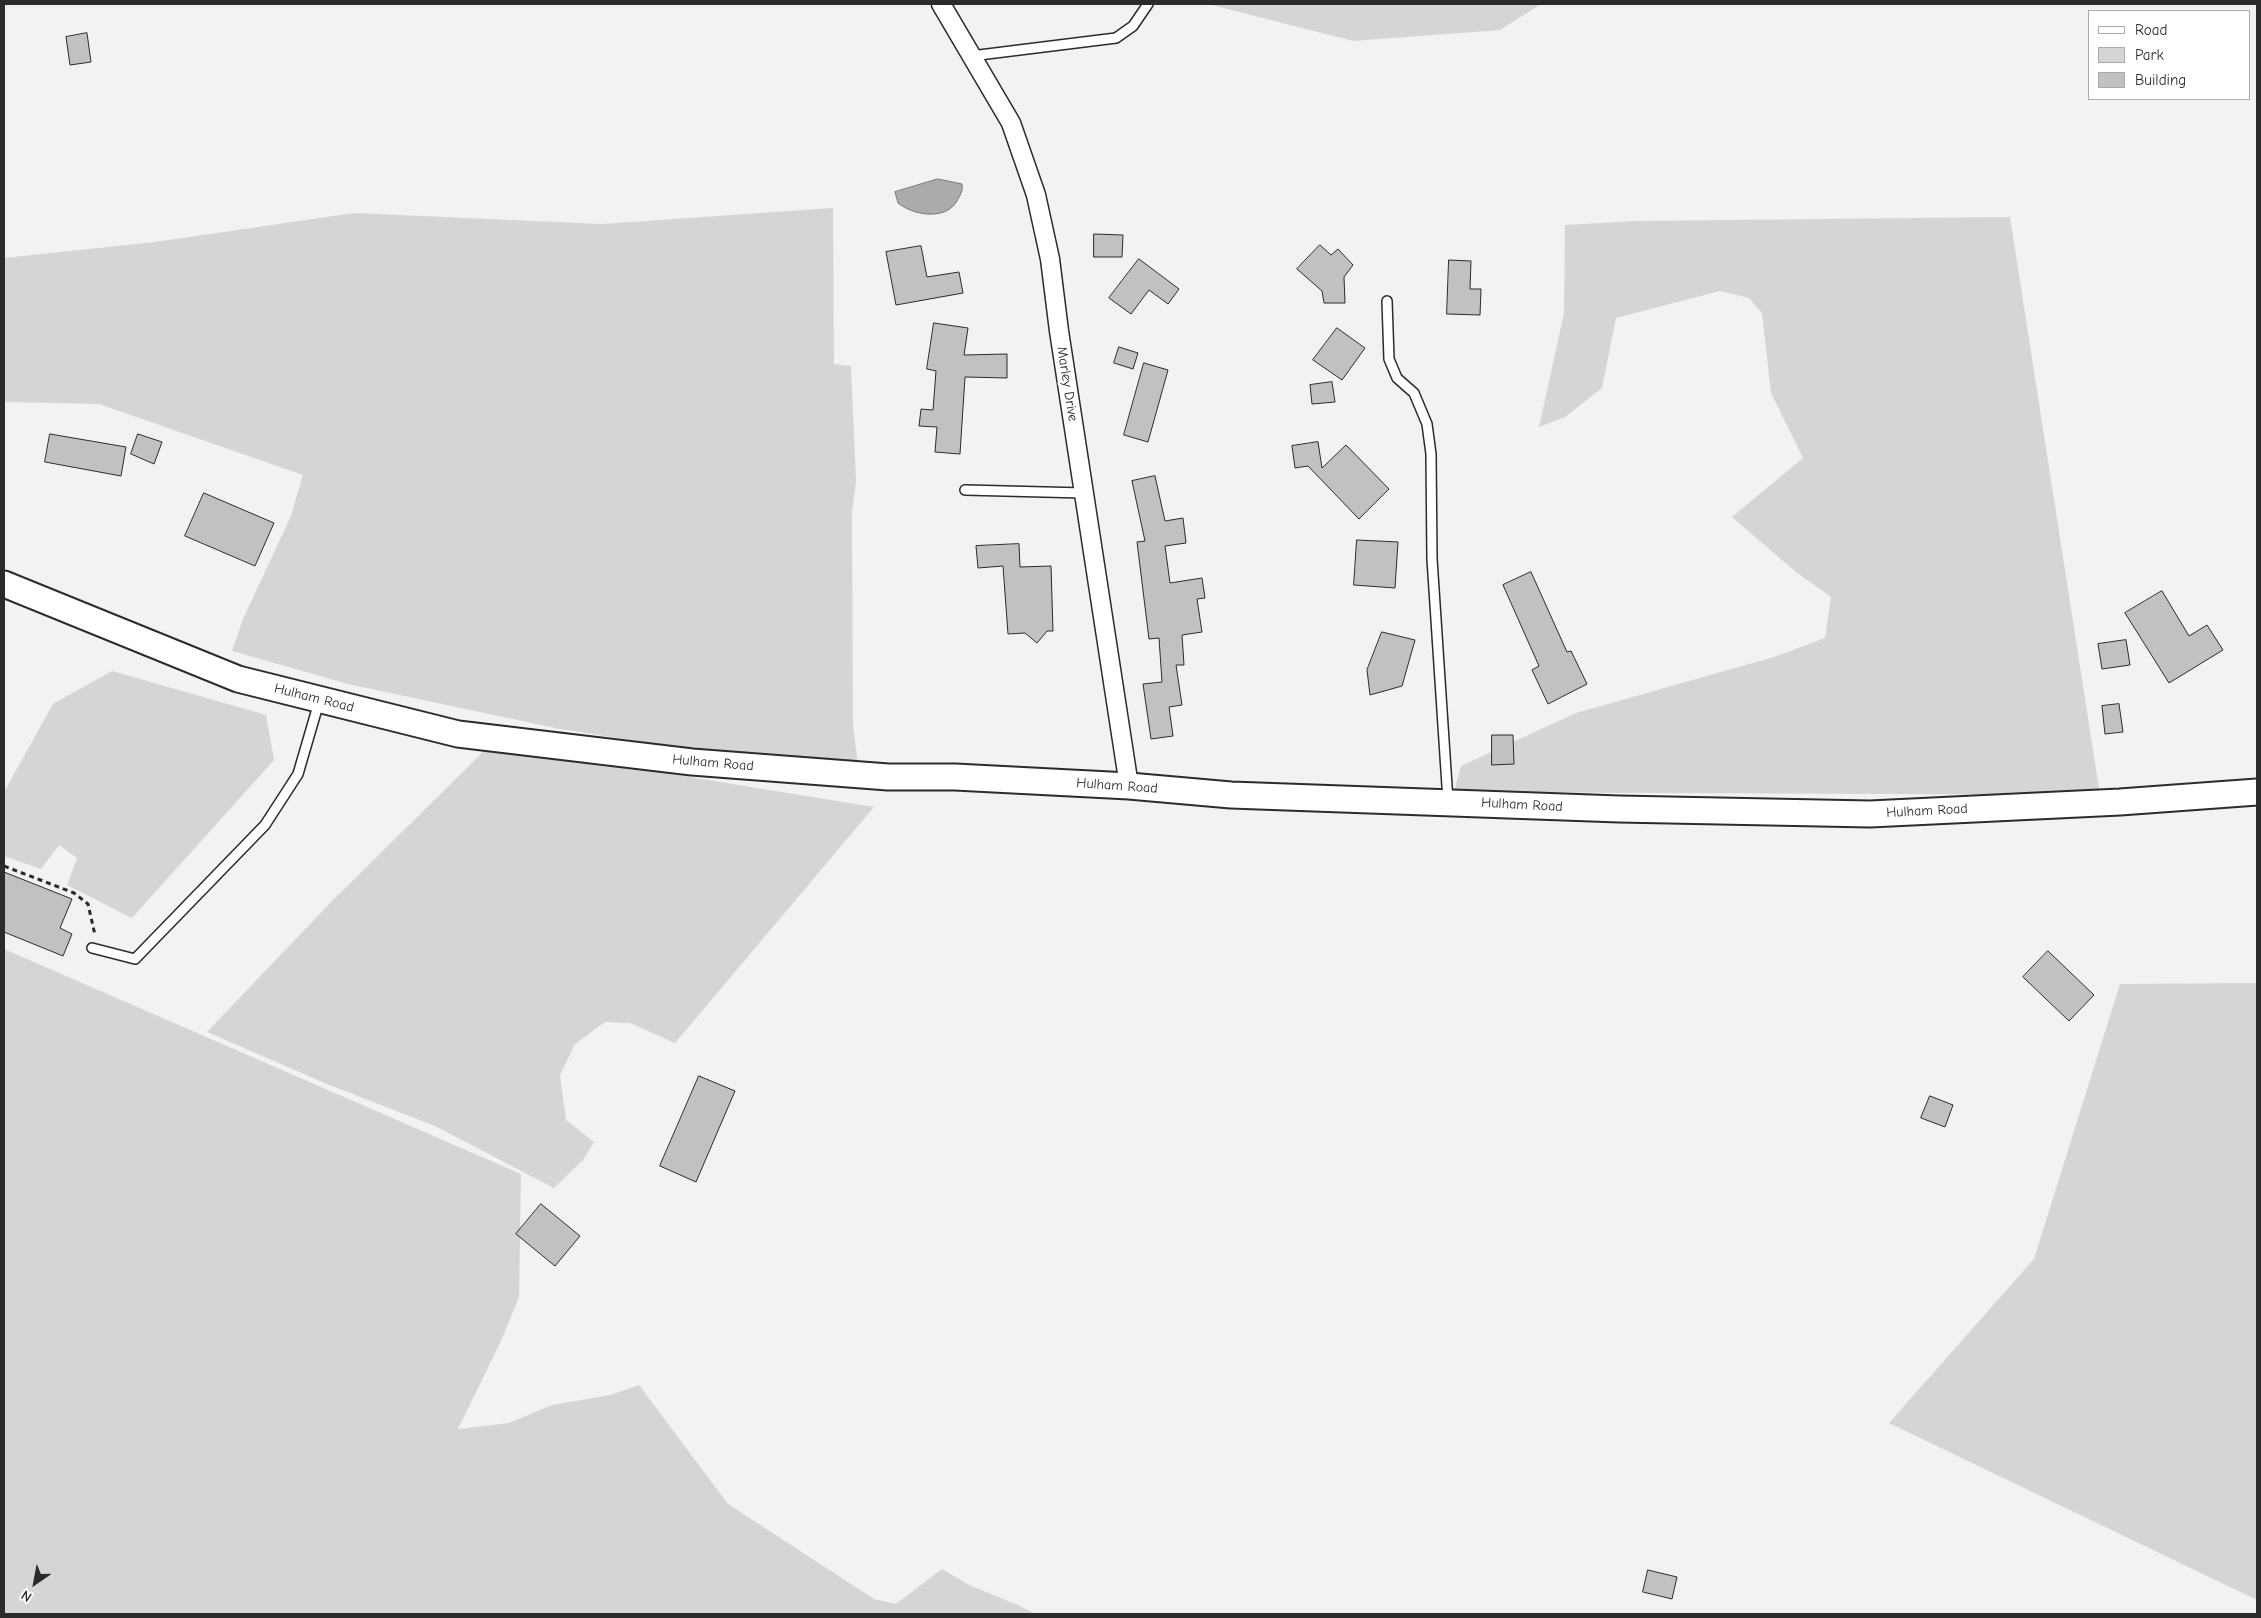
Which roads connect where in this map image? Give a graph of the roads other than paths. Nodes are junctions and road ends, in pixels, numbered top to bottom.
1 (941, 4) edge
2 (1148, 4) edge
3 (971, 56) junction
4 (1387, 302) dead end
5 (965, 490) dead end
6 (1084, 493) junction
7 (4, 584) edge
8 (319, 699) junction
9 (1129, 786) junction
10 (2257, 792) edge
11 (1448, 801) junction
12 (92, 948) road end

1 - 3 street, Marley Drive
2 - 3 lane
3 - 6 street, Marley Drive
4 - 11 lane
5 - 6 lane
6 - 9 street, Marley Drive
7 - 8 street, Hulham Road
8 - 9 street, Hulham Road
8 - 12 lane
9 - 11 street, Hulham Road
10 - 11 street, Hulham Road

